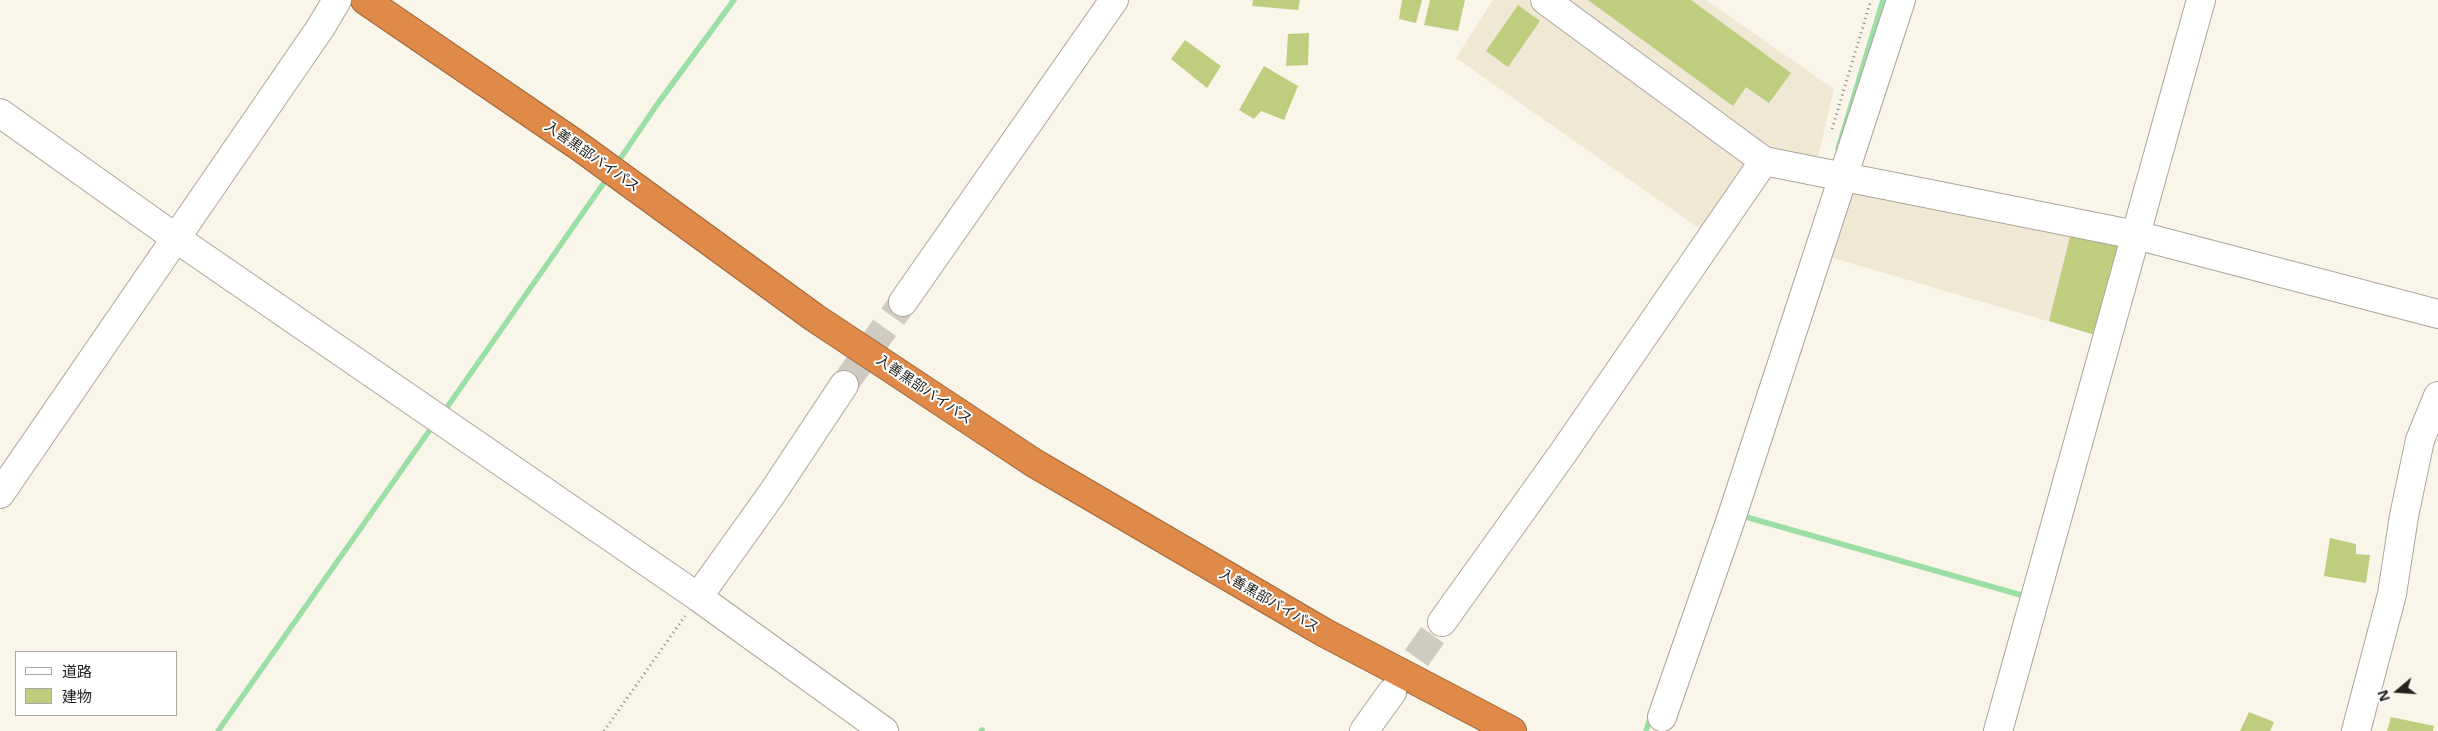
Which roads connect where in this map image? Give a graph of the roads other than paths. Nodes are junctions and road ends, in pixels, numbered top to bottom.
1 (337, 0) edge
2 (365, 0) edge
3 (1114, 0) edge
4 (1544, 0) edge
5 (1901, 0) edge
6 (2202, 0) edge
7 (0, 113) edge
8 (1764, 160) junction
9 (1844, 176) junction
10 (2136, 236) junction
11 (176, 239) junction
12 (903, 302) tunnel mouth
13 (2438, 314) edge
14 (844, 385) tunnel mouth
15 (2438, 396) edge
16 (0, 494) edge
17 (698, 597) junction
18 (1442, 622) tunnel mouth
19 (1392, 692) tunnel mouth
20 (1662, 717) dead end
21 (884, 731) edge
22 (1364, 731) edge
23 (1512, 731) edge
24 (1998, 731) edge
25 (2356, 731) edge

1 - 11 street
2 - 23 highway, 入善黒部バイパス
3 - 12 street
4 - 8 street
5 - 9 street
6 - 10 street
7 - 11 street
8 - 9 street
8 - 18 street
9 - 10 street
9 - 20 street
10 - 13 street
10 - 24 street
11 - 16 street
11 - 17 street
14 - 17 street
15 - 25 street
17 - 21 street
19 - 22 street

